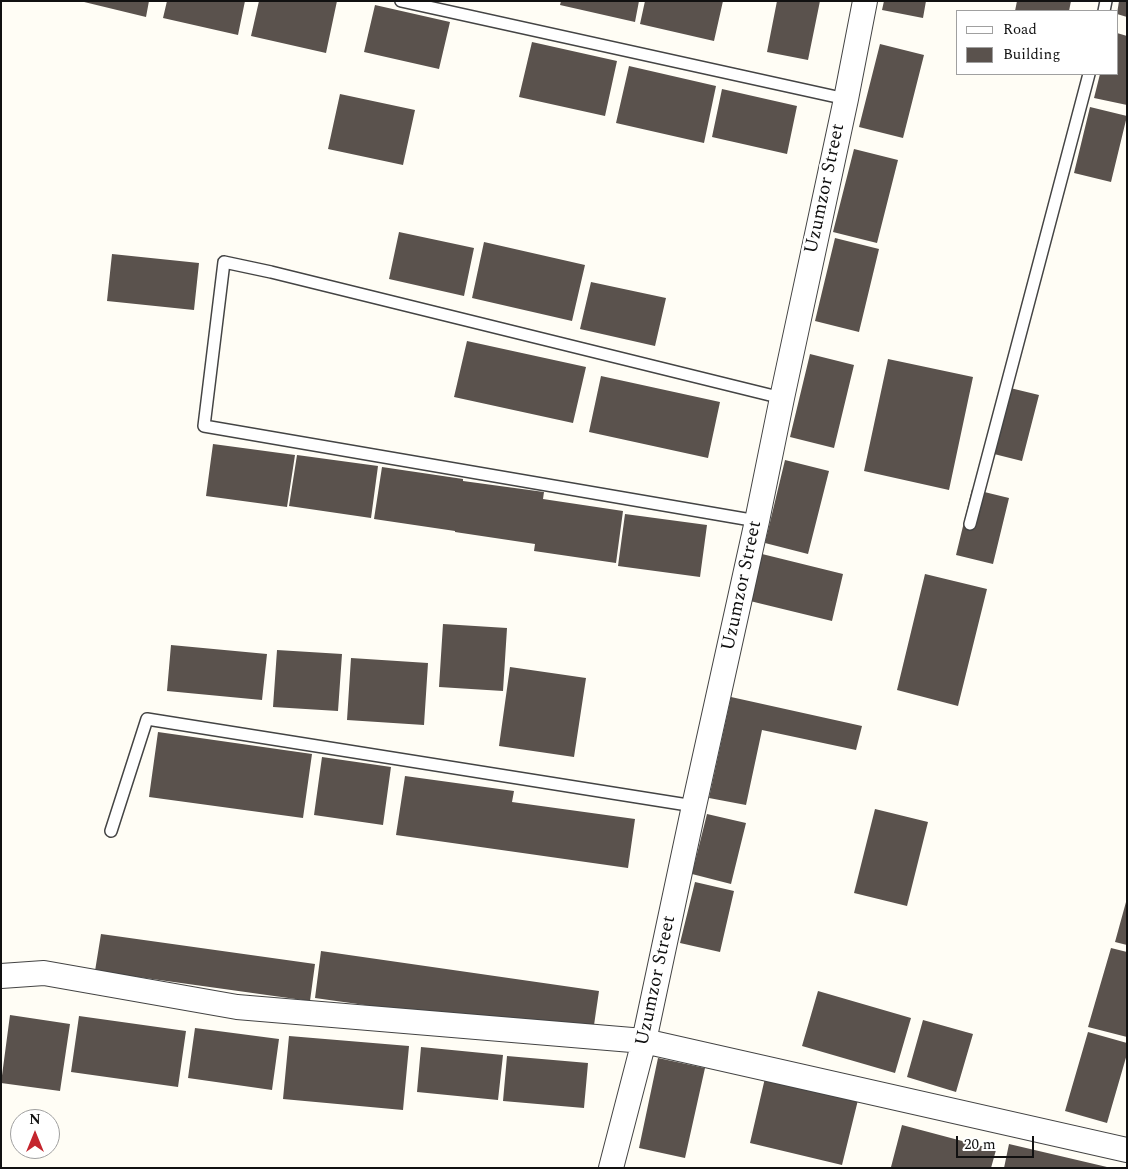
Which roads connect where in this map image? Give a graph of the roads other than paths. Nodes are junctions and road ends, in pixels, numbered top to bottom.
1 (401, 1) edge
2 (865, 1) edge
3 (453, 7) edge
4 (1089, 75) edge
5 (846, 99) junction
6 (782, 398) junction
7 (757, 521) junction
8 (970, 524) dead end
9 (694, 806) junction
10 (111, 831) dead end
11 (1, 976) edge
12 (644, 1041) junction
13 (1127, 1150) edge
14 (612, 1168) edge

1 - 3 lane
2 - 5 street, Uzumzor Street
3 - 5 lane
4 - 8 lane
5 - 6 street, Uzumzor Street
6 - 7 street, Uzumzor Street
6 - 7 lane
7 - 9 street, Uzumzor Street
9 - 10 lane
9 - 12 street, Uzumzor Street
11 - 12 street
12 - 13 street
12 - 14 street, Uzumzor Street

